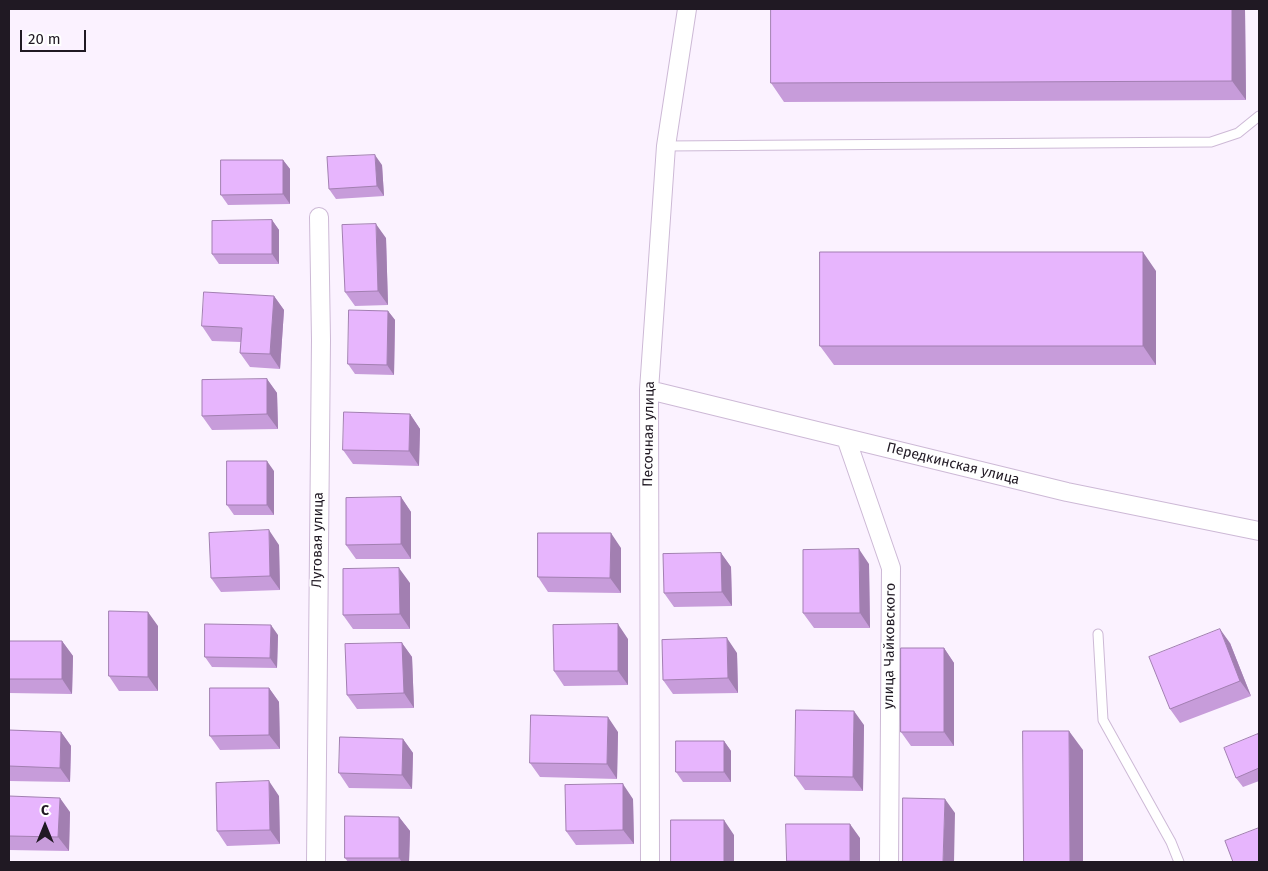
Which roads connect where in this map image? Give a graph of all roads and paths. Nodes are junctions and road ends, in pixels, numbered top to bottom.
1 (687, 9) edge
2 (1259, 116) edge
3 (666, 146) junction
4 (319, 217) dead end
5 (649, 390) junction
6 (846, 438) junction
7 (1259, 531) edge
8 (1098, 634) dead end
9 (316, 862) edge
10 (650, 862) edge
11 (889, 862) edge
12 (1179, 862) edge

1 - 3 street, Песочная улица
2 - 3 lane
3 - 5 street, Песочная улица
4 - 9 street, Луговая улица
5 - 6 street, Передкинская улица
5 - 10 street, Песочная улица
6 - 7 street, Передкинская улица
6 - 11 street, улица Чайковского
8 - 12 lane

